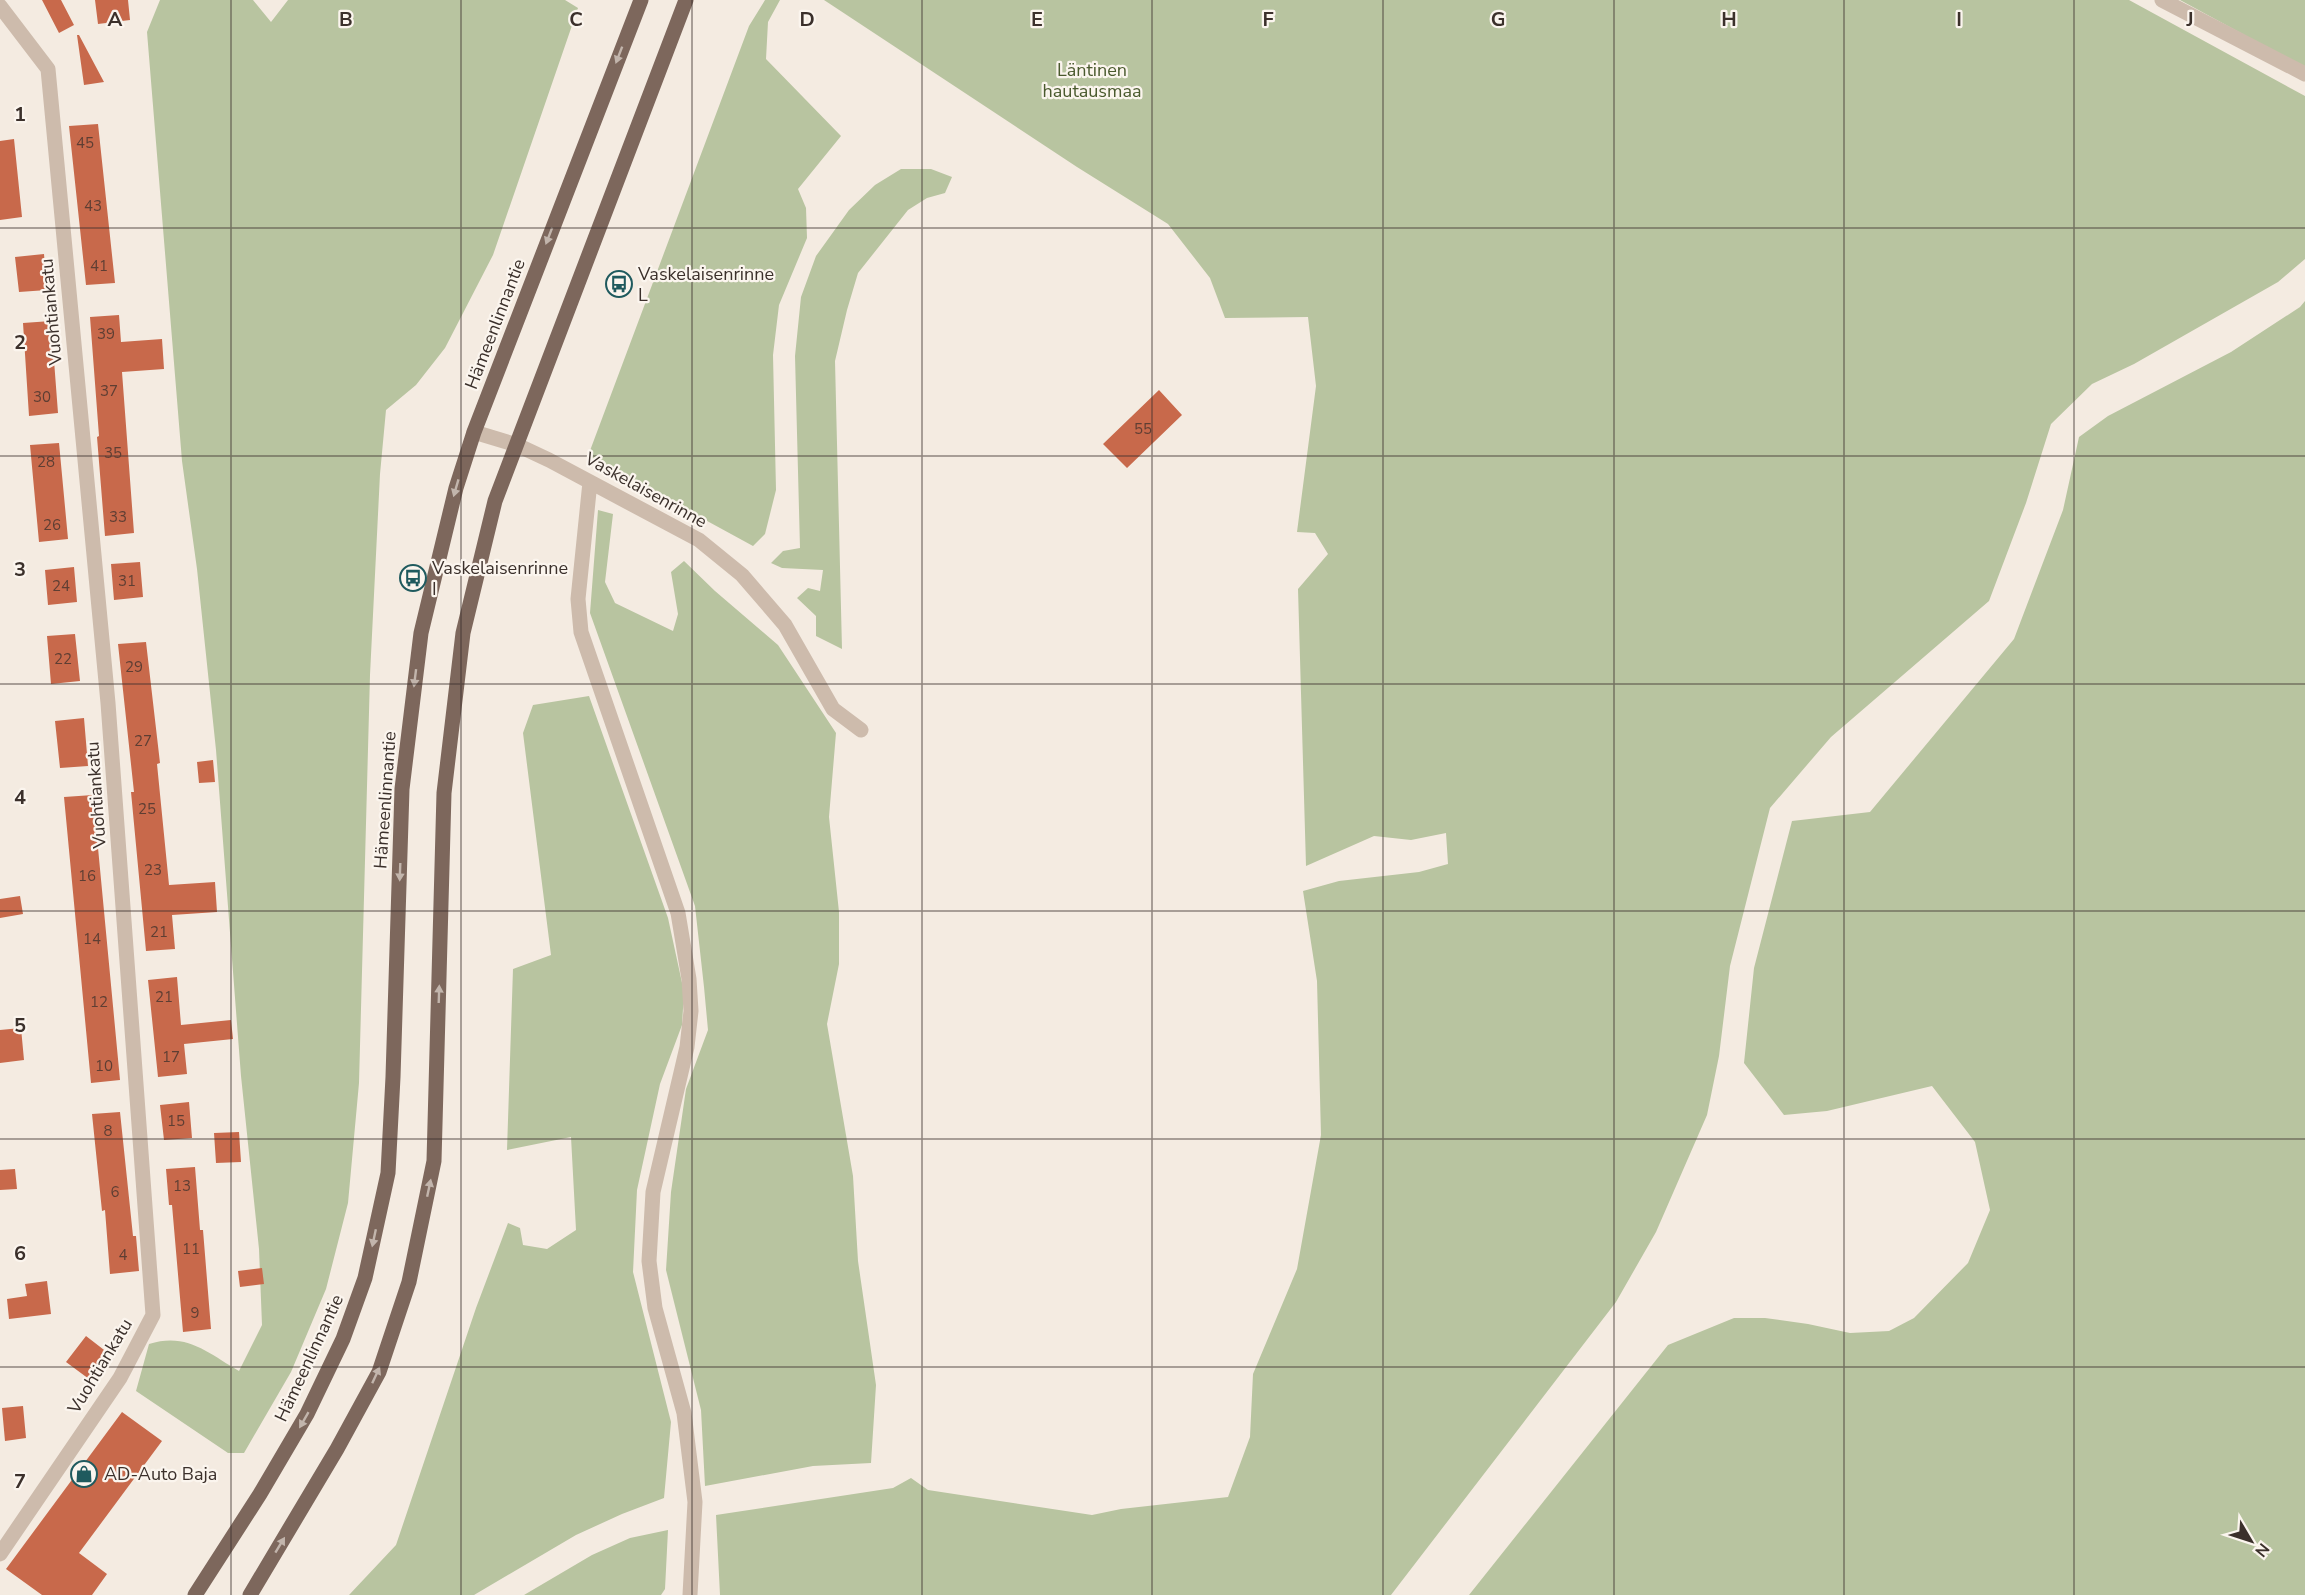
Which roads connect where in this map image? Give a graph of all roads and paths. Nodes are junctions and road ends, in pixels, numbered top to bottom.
1 (640, 0) edge
2 (686, 0) edge
3 (2163, 0) edge
4 (0, 6) edge
5 (2305, 74) edge
6 (474, 432) junction
7 (517, 446) junction
8 (590, 482) junction
9 (861, 730) dead end
10 (0, 1554) edge
11 (195, 1595) edge
12 (250, 1595) edge
13 (690, 1595) edge

1 -> 6 main road, Hämeenlinnantie
2 - 7 main road
3 - 5 street
4 - 10 street, Vuohtiankatu
6 - 7 street, Vaskelaisenrinne
6 -> 11 main road, Hämeenlinnantie
7 - 8 street, Vaskelaisenrinne
12 -> 7 main road
8 - 9 street, Vaskelaisenrinne
8 - 13 street

